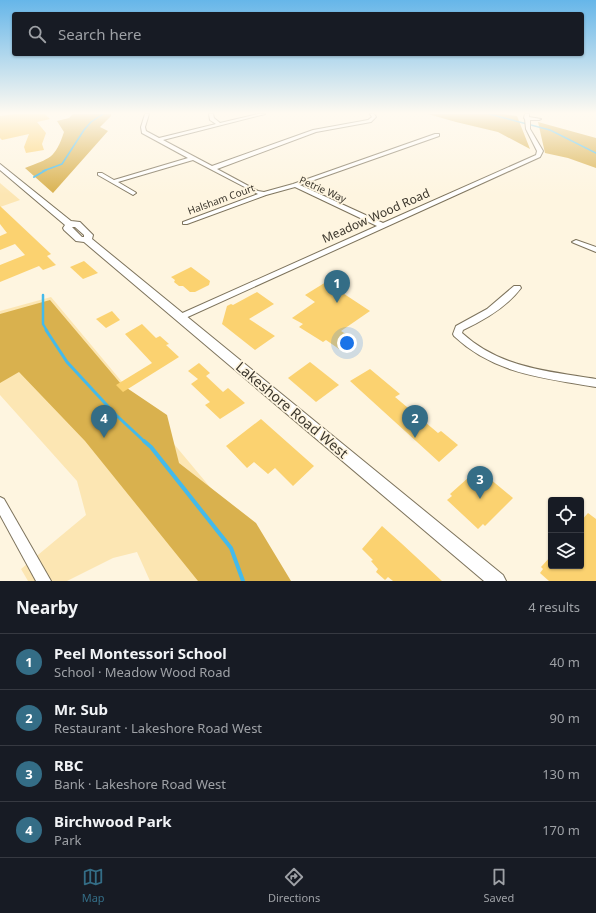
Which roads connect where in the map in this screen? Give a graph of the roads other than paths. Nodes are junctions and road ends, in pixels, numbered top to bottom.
1 (160, 141) edge
2 (287, 141) edge
3 (420, 141) edge
4 (535, 141) edge
5 (194, 158) junction
6 (0, 166) edge
7 (213, 168) junction
8 (100, 174) dead end
9 (113, 182) junction
10 (295, 185) junction
11 (133, 193) dead end
12 (264, 194) junction
13 (185, 223) dead end
14 (383, 226) junction
15 (576, 242) dead end
16 (596, 250) edge
17 (516, 288) dead end
18 (181, 317) junction
19 (596, 383) edge
20 (0, 503) edge
21 (44, 581) edge
22 (497, 581) edge

1 - 5 street
2 - 7 street
3 - 10 street
4 - 14 street, Meadow Wood Road
5 - 7 street
5 - 9 street
6 - 18 main road, Lakeshore Road West
7 - 12 street
8 - 9 street
9 - 11 street
10 - 12 street, Petrie Way
10 - 14 street, Petrie Way
12 - 13 street, Halsham Court
14 - 18 street, Meadow Wood Road
15 - 16 street
17 - 19 street
18 - 22 main road, Lakeshore Road West
20 - 21 street

